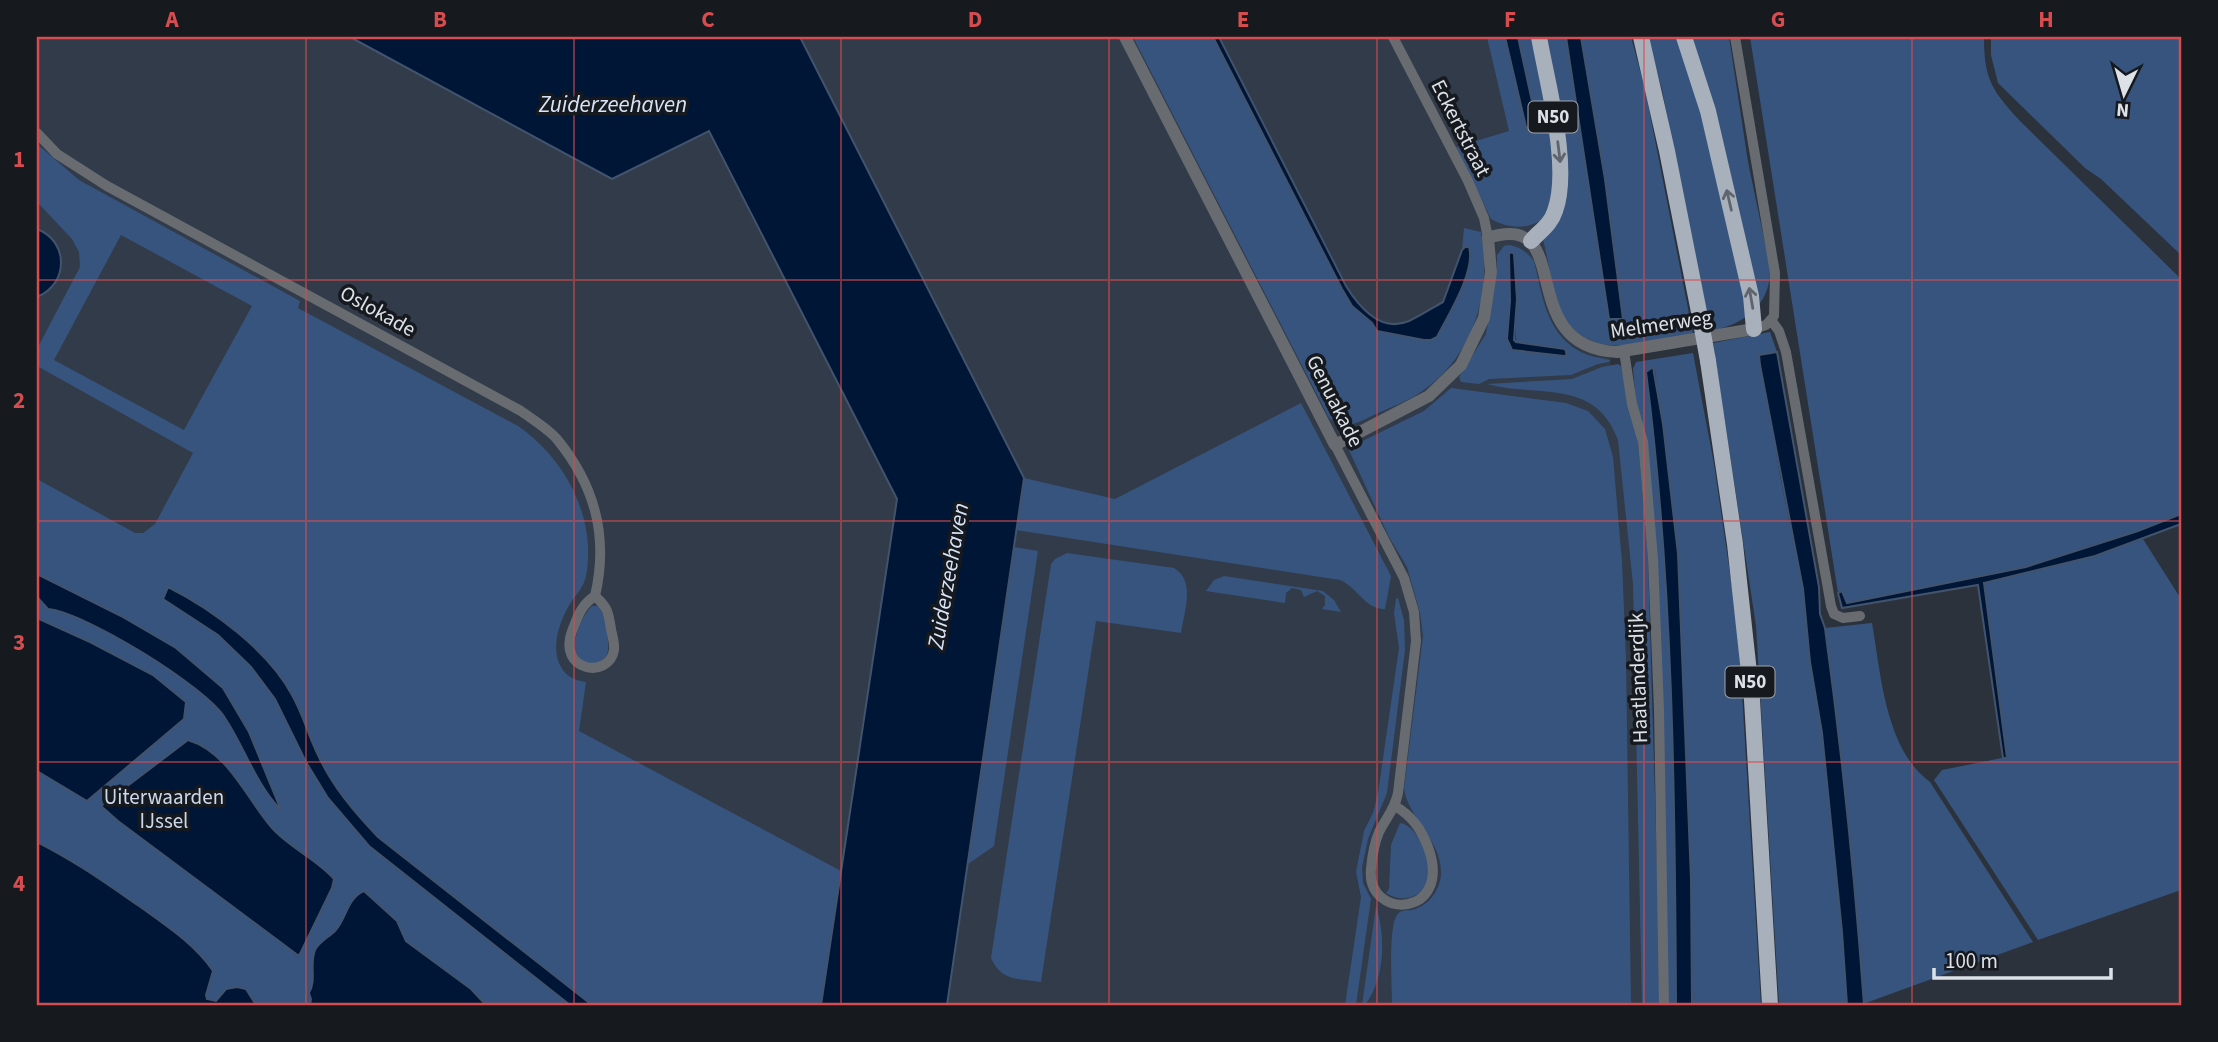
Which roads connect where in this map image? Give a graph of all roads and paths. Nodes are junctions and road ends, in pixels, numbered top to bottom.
1 (1125, 37) edge
2 (1393, 37) edge
3 (1539, 37) edge
4 (1641, 37) edge
5 (1684, 37) edge
6 (1735, 37) edge
7 (37, 133) edge
8 (1488, 238) junction
9 (1531, 240) junction
10 (1771, 320) junction
11 (1754, 330) junction
12 (1624, 351) junction
13 (1335, 444) junction
14 (595, 596) junction
15 (1860, 616) dead end
16 (1395, 806) junction
17 (1664, 1005) edge
18 (1770, 1005) edge

1 - 13 street, Genuakade
2 - 8 street, Eckertstraat
3 -> 9 highway, N50
4 - 18 highway, N50, bridge
11 -> 5 highway
6 - 10 street
7 - 14 street, Oslokade
8 - 9 street
8 - 13 street
9 - 12 street, Melmerweg
10 - 11 street, Melmerweg
10 - 15 street
11 - 12 street, Melmerweg
12 - 17 street, Haatlanderdijk
13 - 16 street, Genuakade
14 - 14 street, Oslokade
16 - 16 street, Genuakade

